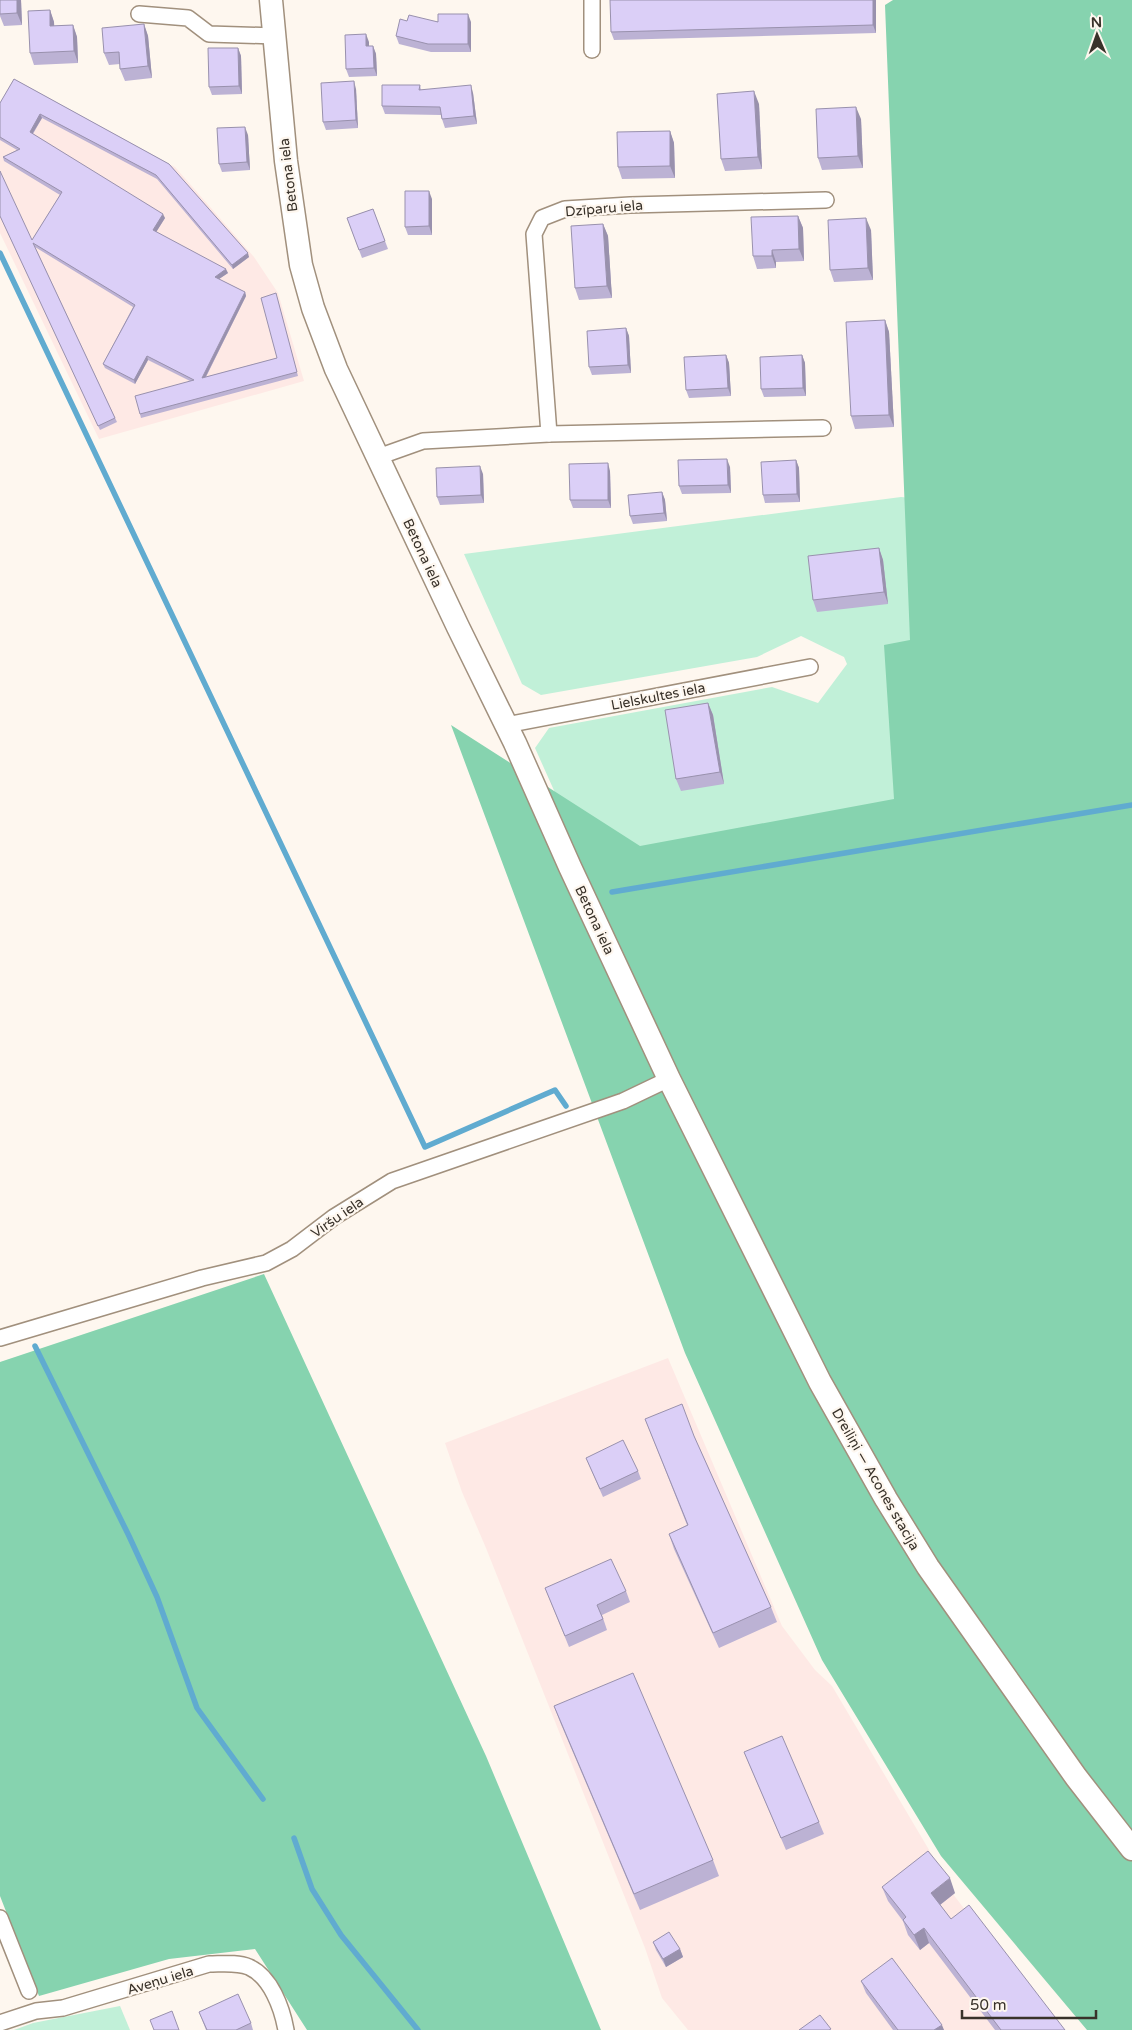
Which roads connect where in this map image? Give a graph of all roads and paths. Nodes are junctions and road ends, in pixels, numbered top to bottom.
1 (271, 0) edge
2 (592, 0) edge
3 (139, 14) dead end
4 (275, 36) junction
5 (592, 50) dead end
6 (826, 200) dead end
7 (823, 428) dead end
8 (549, 434) junction
9 (378, 457) junction
10 (810, 667) dead end
11 (506, 725) junction
12 (670, 1079) junction
13 (0, 1338) edge
14 (1132, 1850) edge
15 (0, 1918) edge
16 (29, 1991) dead end
17 (0, 2023) edge
18 (286, 2030) edge

1 - 4 main road, Betona iela
2 - 5 street
3 - 4 street
4 - 9 main road, Betona iela
6 - 8 street, Dzīparu iela
7 - 8 street
8 - 9 street
9 - 11 main road, Betona iela
10 - 11 street, Lielskultes iela
11 - 12 main road, Betona iela
12 - 13 street, Viršu iela
12 - 14 main road, Dreiliņi — Acones stacija
15 - 16 street
17 - 18 street, Aveņu iela

